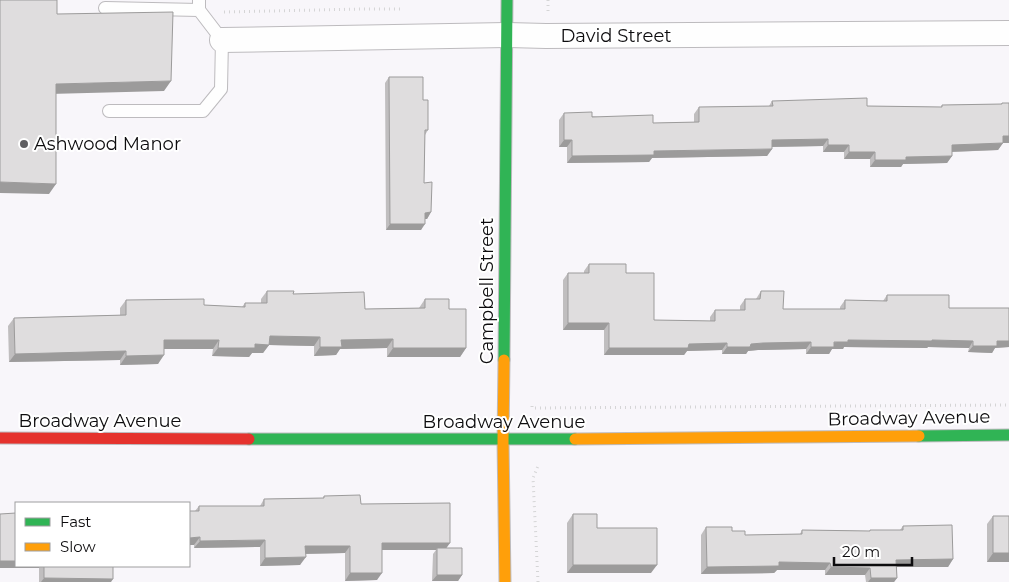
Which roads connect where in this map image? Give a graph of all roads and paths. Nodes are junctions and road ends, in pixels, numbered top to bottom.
1 (507, 0) edge
2 (199, 5) edge
3 (105, 8) dead end
4 (1009, 33) edge
5 (506, 35) junction
6 (222, 40) junction
7 (109, 111) dead end
8 (532, 398) dead end
9 (1009, 404) edge
10 (1009, 435) edge
11 (0, 438) edge
12 (503, 440) junction
13 (541, 459) dead end
14 (505, 582) edge
15 (538, 582) edge

1 - 5 street, Campbell Street
2 - 3 lane
2 - 6 lane
4 - 5 street, David Street
5 - 6 street, David Street
5 - 12 street, Campbell Street
6 - 7 lane
8 - 9 path
10 - 12 street, Broadway Avenue
11 - 12 street, Broadway Avenue
12 - 14 street, Campbell Street
13 - 15 path

